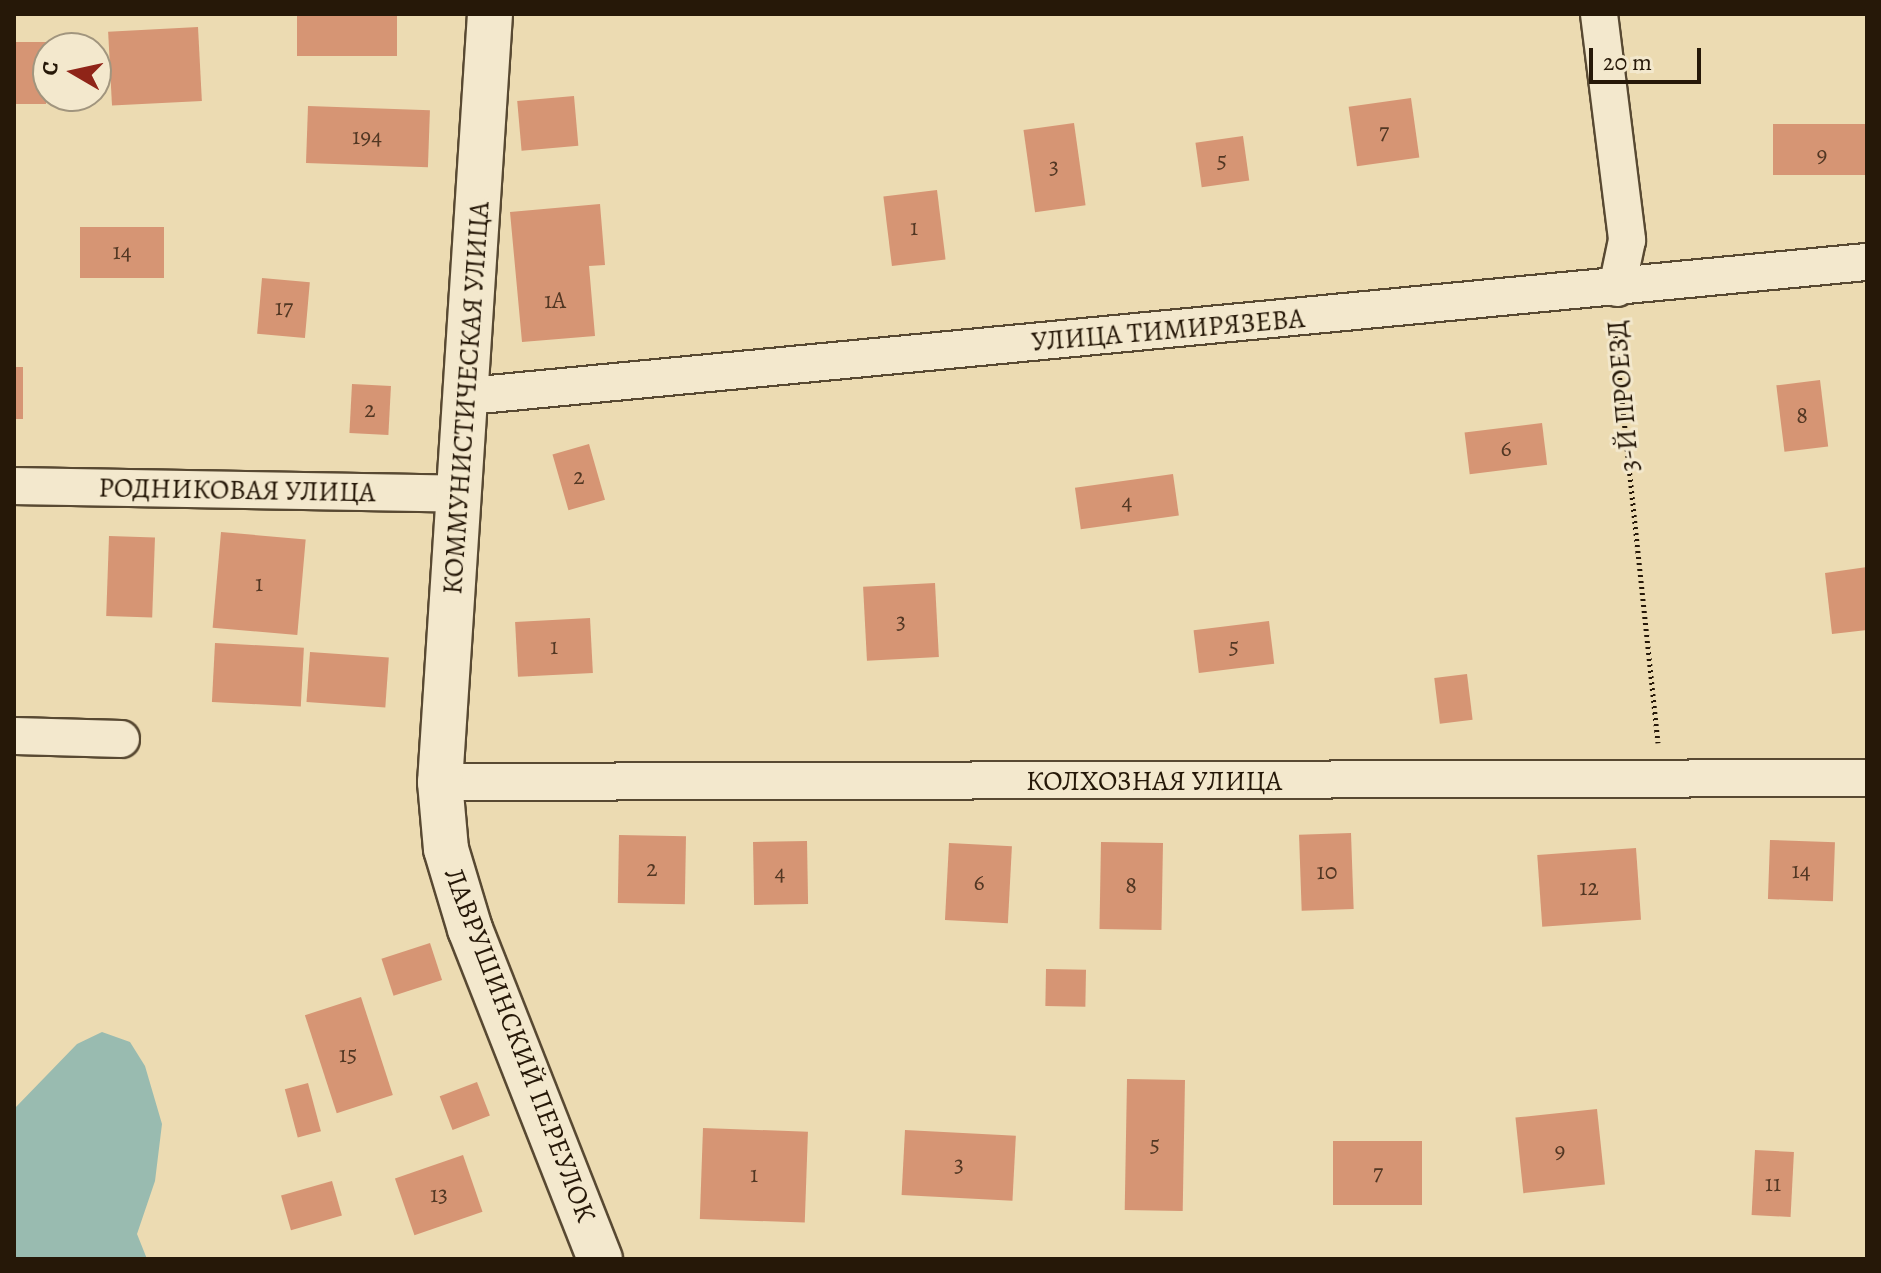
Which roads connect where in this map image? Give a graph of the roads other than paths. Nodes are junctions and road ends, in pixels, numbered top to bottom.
1 (490, 14) edge
2 (1599, 14) edge
3 (1867, 262) edge
4 (1617, 288) junction
5 (469, 396) junction
6 (14, 486) edge
7 (460, 494) junction
8 (14, 736) edge
9 (121, 739) dead end
10 (1867, 778) edge
11 (440, 782) junction
12 (600, 1259) edge

1 - 5 street, КОММУНИСТИЧЕСКАЯ УЛИЦА
2 - 4 street, 3-Й ПРОЕЗД
3 - 4 street, УЛИЦА ТИМИРЯЗЕВА
4 - 5 street, УЛИЦА ТИМИРЯЗЕВА
5 - 7 street, КОММУНИСТИЧЕСКАЯ УЛИЦА
6 - 7 street, РОДНИКОВАЯ УЛИЦА
7 - 11 street, КОММУНИСТИЧЕСКАЯ УЛИЦА
8 - 9 street
10 - 11 street, КОЛХОЗНАЯ УЛИЦА
11 - 12 street, ЛАВРУШИНСКИЙ ПЕРЕУЛОК

